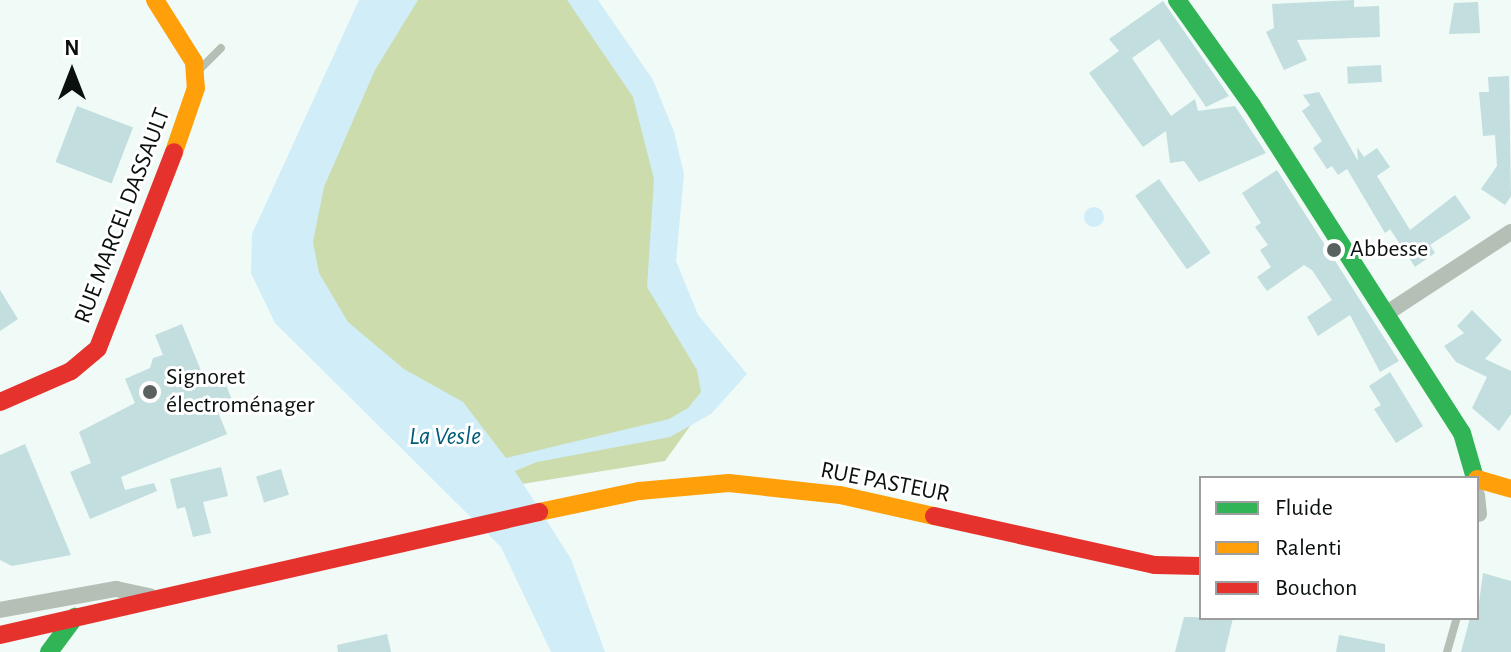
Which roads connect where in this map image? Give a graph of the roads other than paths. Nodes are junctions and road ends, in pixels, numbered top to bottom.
1 (155, 0) edge
2 (1177, 0) edge
3 (221, 48) dead end
4 (195, 74) junction
5 (1511, 232) edge
6 (1387, 313) junction
7 (0, 402) edge
8 (1475, 476) edge
9 (1479, 479) edge
10 (1511, 489) edge
11 (1199, 566) edge
12 (156, 597) junction
13 (0, 610) edge
14 (75, 617) junction
15 (1456, 620) edge
16 (0, 635) edge
17 (49, 652) edge
18 (1447, 652) edge

1 - 4 street
2 - 6 street
3 - 4 lane
4 - 7 street, RUE MARCEL DASSAULT
5 - 6 street
6 - 8 street
9 - 10 street
11 - 12 street, RUE PASTEUR
12 - 13 street
12 - 14 street, RUE PASTEUR
14 - 16 street, RUE PASTEUR
14 - 17 street
15 - 18 lane

